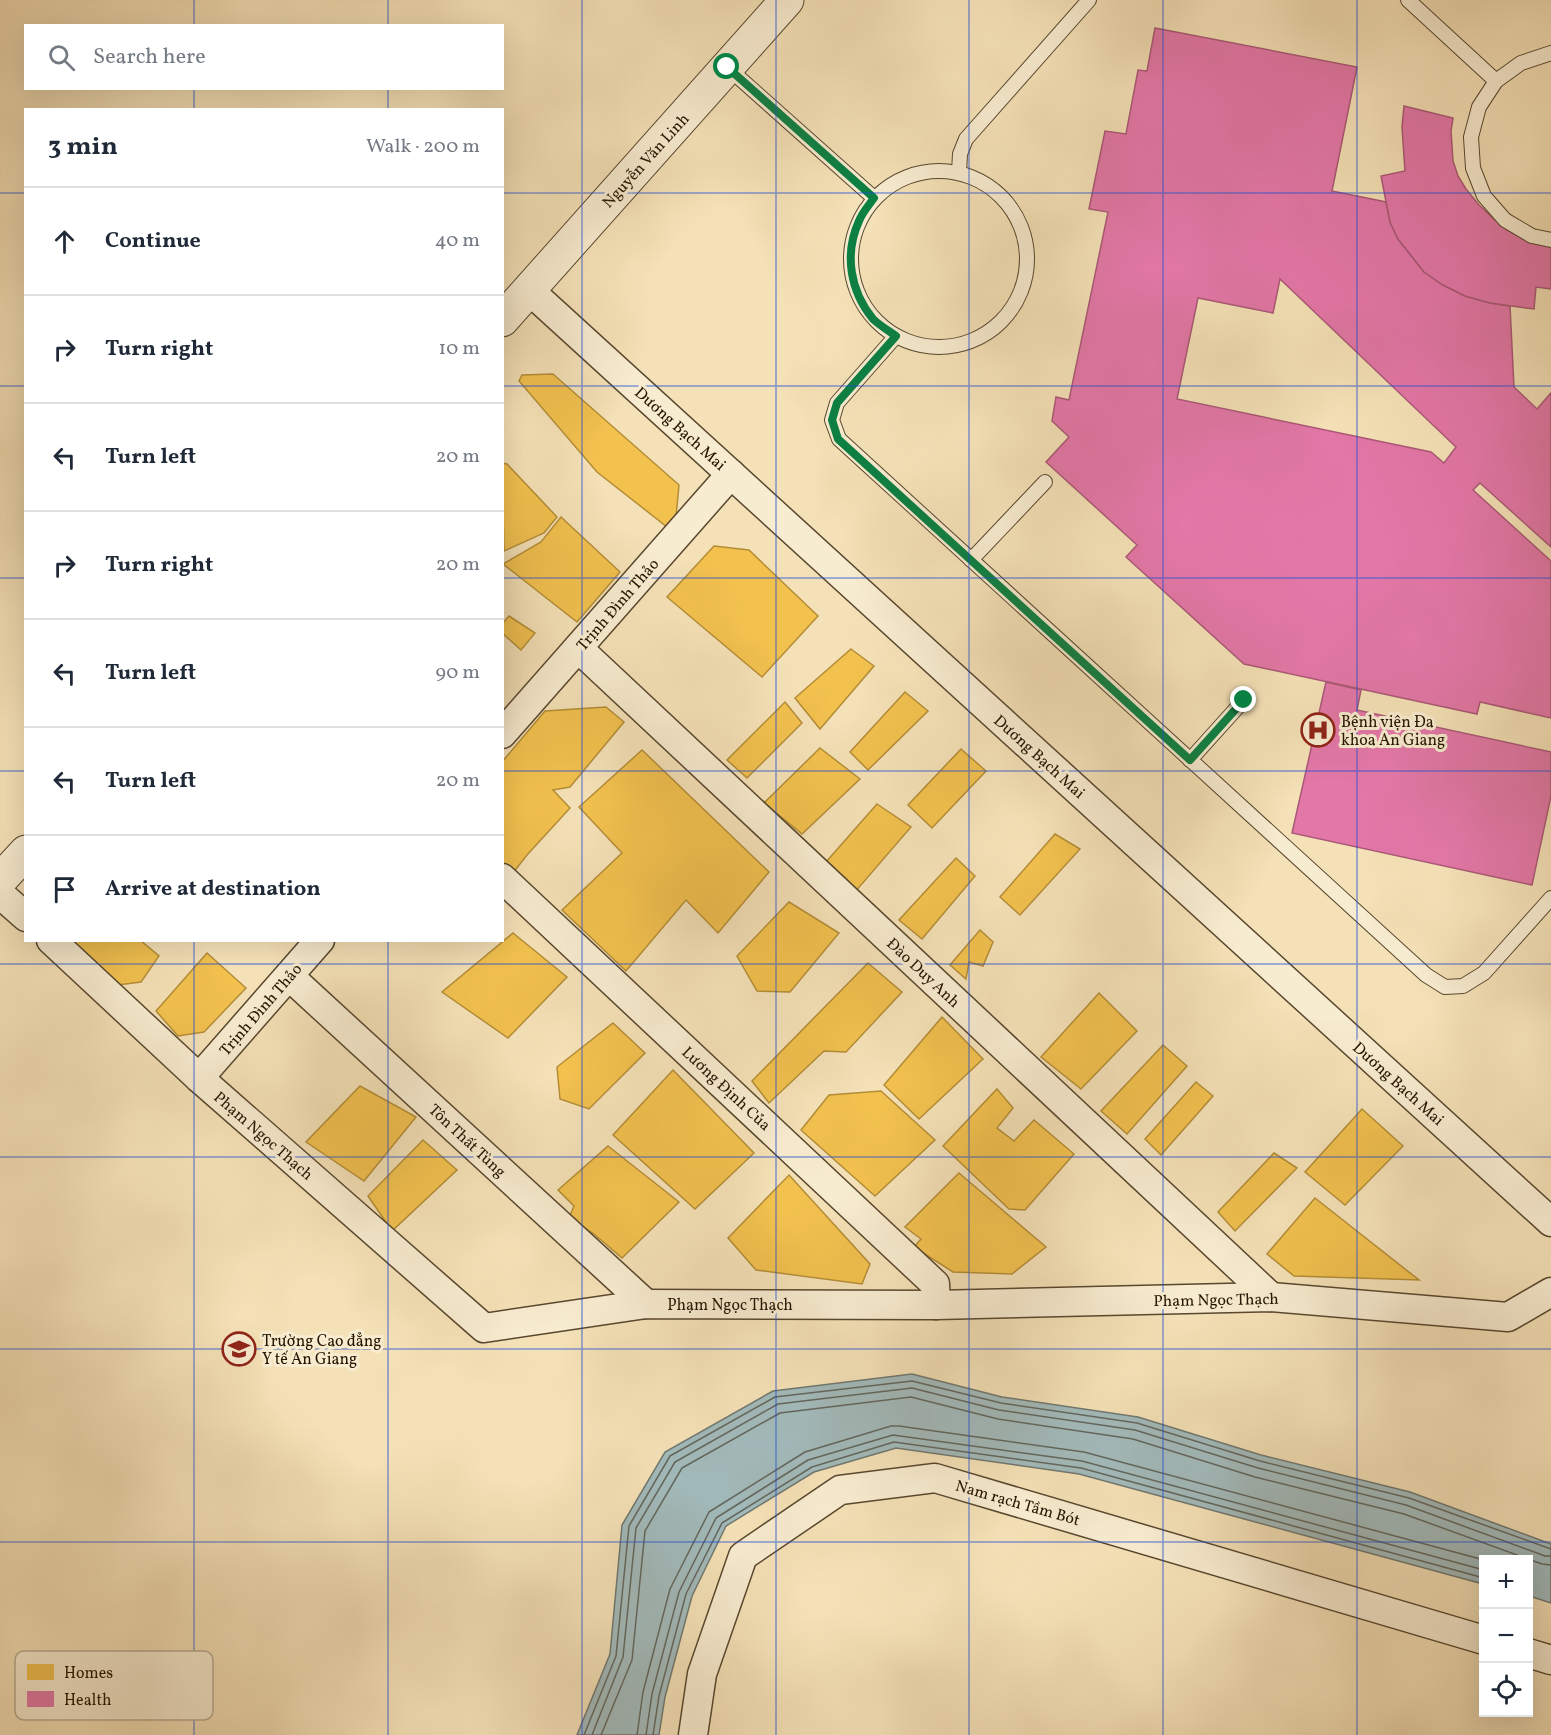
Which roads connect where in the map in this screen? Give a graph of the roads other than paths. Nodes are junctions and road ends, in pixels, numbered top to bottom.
1 (787, 0) edge
2 (1089, 0) edge
3 (1408, 0) edge
4 (1551, 52) edge
5 (727, 67) junction
6 (1496, 81) junction
7 (959, 172) junction
8 (874, 198) junction
9 (1551, 240) edge
10 (529, 290) junction
11 (504, 318) edge
12 (896, 336) junction
13 (731, 474) junction
14 (1045, 482) dead end
15 (971, 560) junction
16 (578, 648) junction
17 (1244, 700) dead end
18 (504, 732) edge
19 (1190, 760) junction
20 (24, 854) edge
21 (0, 880) edge
22 (504, 880) edge
23 (0, 894) edge
24 (1551, 898) edge
25 (24, 915) edge
26 (53, 942) edge
27 (318, 942) edge
28 (289, 976) junction
29 (199, 1078) junction
30 (1551, 1222) edge
31 (1551, 1292) edge
32 (1271, 1297) junction
33 (646, 1304) junction
34 (936, 1305) junction
35 (1479, 1639) edge
36 (1533, 1655) edge
37 (1551, 1660) edge
38 (693, 1735) edge

1 - 5 street, Nguyễn Văn Linh
2 - 7 lane
3 - 6 lane
4 - 6 lane
5 - 8 lane
5 - 10 street, Nguyễn Văn Linh
6 - 9 lane
7 - 8 lane
7 - 12 lane
8 - 12 lane
10 - 11 street, Nguyễn Văn Linh
10 - 13 street, Dương Bạch Mai
12 - 15 lane
13 - 16 street, Trịnh Đình Thảo
13 - 30 street, Dương Bạch Mai
14 - 15 lane
15 - 19 lane
16 - 18 street, Trịnh Đình Thảo
16 - 32 street, Đào Duy Anh
17 - 19 lane
19 - 24 lane
20 - 21 street
22 - 34 street, Lương Định Của
23 - 25 street
26 - 29 street, Phạm Ngọc Thạch
27 - 28 street, Trịnh Đình Thảo
28 - 29 street, Trịnh Đình Thảo
28 - 33 street, Tôn Thất Tùng
29 - 33 street, Phạm Ngọc Thạch
31 - 32 street, Phạm Ngọc Thạch
32 - 34 street, Phạm Ngọc Thạch
33 - 34 street, Phạm Ngọc Thạch
35 - 38 street, Nam rạch Tầm Bót
36 - 37 street

